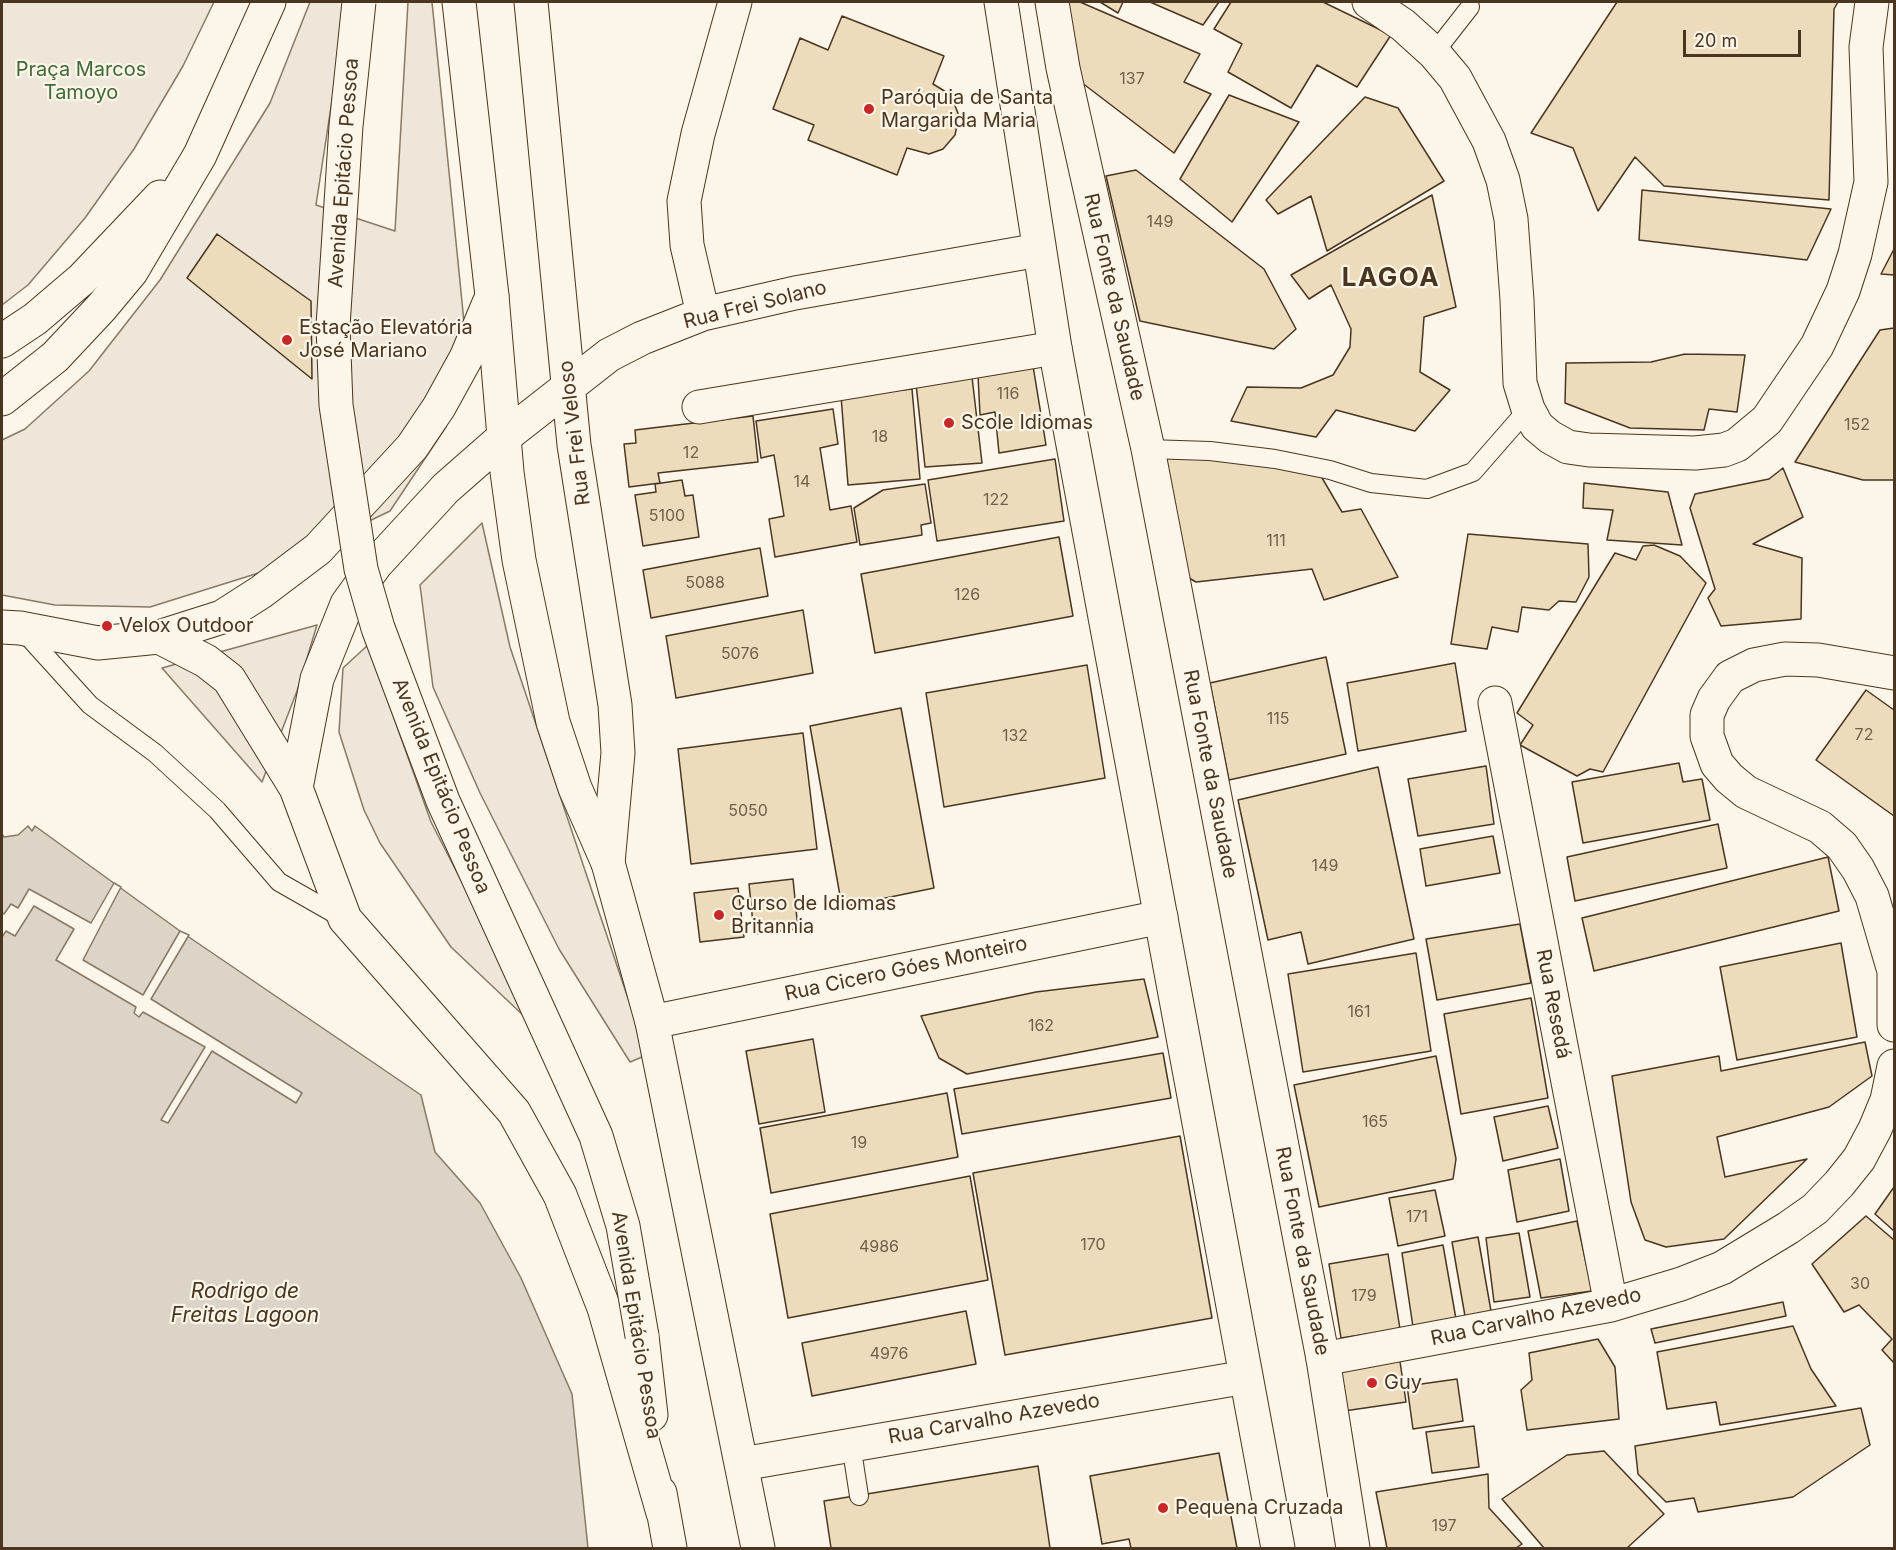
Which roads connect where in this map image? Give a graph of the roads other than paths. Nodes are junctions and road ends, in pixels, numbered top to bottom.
1 (269, 2) edge
2 (359, 2) edge
3 (459, 2) edge
4 (531, 2) edge
5 (735, 2) edge
6 (1001, 2) edge
7 (1052, 2) edge
8 (1369, 2) edge
9 (1872, 2) edge
10 (1470, 7) dead end
11 (1434, 53) junction
12 (200, 154) junction
13 (1039, 250) junction
14 (492, 296) junction
15 (703, 314) junction
16 (2, 341) edge
17 (1055, 348) junction
18 (569, 384) junction
19 (2, 399) edge
20 (699, 407) dead end
21 (1528, 409) junction
22 (503, 438) junction
23 (1148, 449) junction
24 (11, 627) edge
25 (159, 637) junction
26 (1894, 673) edge
27 (1495, 703) dead end
28 (296, 788) junction
29 (608, 863) junction
30 (1161, 917) junction
31 (345, 919) junction
32 (652, 1022) junction
33 (1894, 1026) edge
34 (1894, 1066) edge
35 (1611, 1305) junction
36 (1323, 1359) junction
37 (1246, 1377) junction
38 (851, 1444) junction
39 (742, 1464) junction
40 (859, 1496) dead end
41 (663, 1513) junction
42 (670, 1548) edge
43 (758, 1548) edge
44 (1278, 1548) edge
45 (1353, 1548) edge

1 - 12 main road
2 - 41 main road, Avenida Epitácio Pessoa, bridge
3 - 14 main road
4 - 18 main road, Rua Frei Veloso
5 - 15 main road
6 - 13 main road
7 - 23 main road, Rua Fonte da Saudade
8 - 11 main road
9 - 21 main road
10 - 11 lane
11 - 21 main road
12 - 16 main road
12 - 19 main road
13 - 15 main road, Rua Frei Solano
13 - 17 main road
14 - 22 main road
14 - 25 main road
15 - 18 main road, Rua Frei Solano
17 - 20 main road
17 - 30 main road
18 - 22 main road, Rua Frei Solano
18 - 29 main road, Rua Frei Veloso
21 - 23 lane
22 - 28 main road, Rua Frei Solano
22 - 29 main road
23 - 36 main road, Rua Fonte da Saudade
24 - 25 main road
24 - 31 lane
25 - 28 main road
26 - 33 main road
27 - 35 main road, Rua Resedá
28 - 31 main road
29 - 32 main road
30 - 32 main road, Rua Cicero Góes Monteiro
30 - 37 main road
31 - 41 main road
32 - 39 main road
34 - 35 main road, Rua Carvalho Azevedo
35 - 36 main road, Rua Carvalho Azevedo
36 - 45 main road, Rua Fonte da Saudade
37 - 38 main road, Rua Carvalho Azevedo
37 - 44 main road
38 - 39 main road, Rua Carvalho Azevedo
38 - 40 lane
39 - 43 main road
41 - 42 main road, Avenida Epitácio Pessoa

